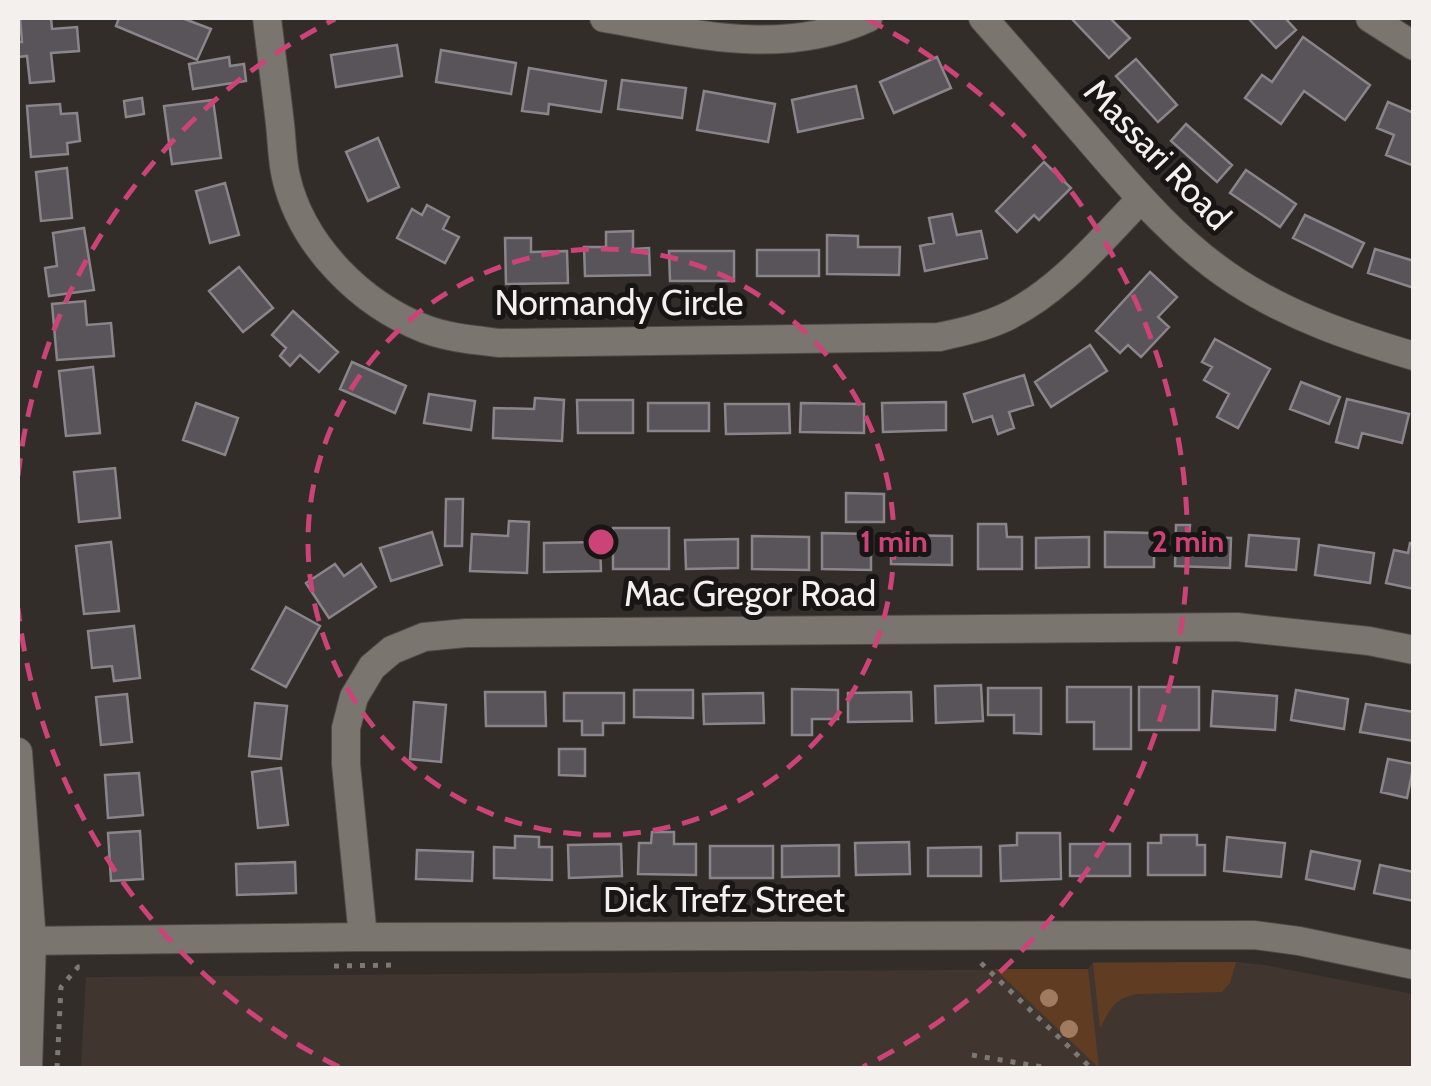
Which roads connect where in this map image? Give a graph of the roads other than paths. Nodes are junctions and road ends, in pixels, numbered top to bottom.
1 (267, 18) edge
2 (604, 18) edge
3 (868, 18) edge
4 (983, 18) edge
5 (1370, 18) edge
6 (1414, 46) edge
7 (1141, 199) junction
8 (1414, 356) edge
9 (1414, 650) edge
10 (18, 752) edge
11 (362, 937) junction
12 (25, 941) edge
13 (1414, 965) edge
14 (28, 1068) edge

1 - 7 street, Normandy Circle
2 - 3 street
4 - 7 street, Massari Road
5 - 6 street
7 - 8 street, Massari Road
9 - 11 street, Mac Gregor Road
10 - 12 street
11 - 12 street, Dick Trefz Street
11 - 13 street, Dick Trefz Street
12 - 14 street

